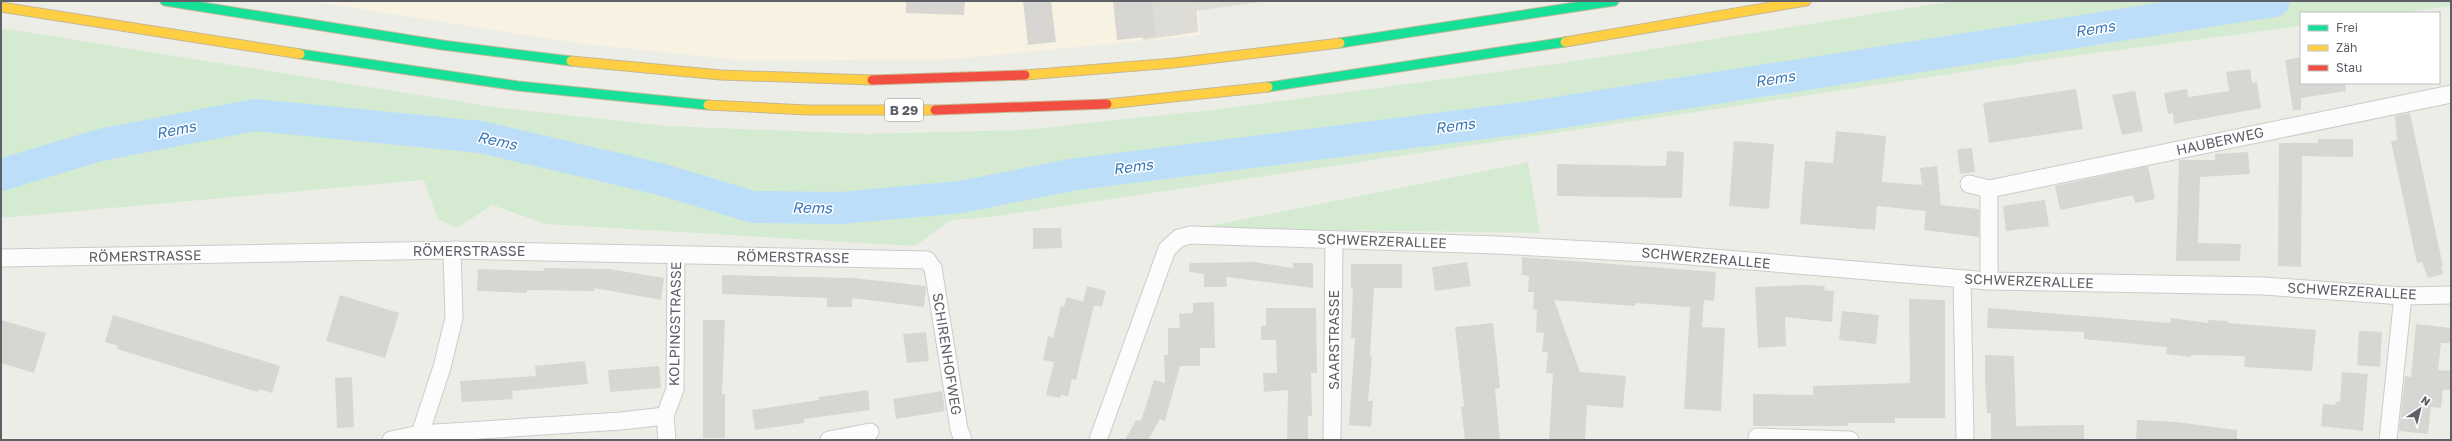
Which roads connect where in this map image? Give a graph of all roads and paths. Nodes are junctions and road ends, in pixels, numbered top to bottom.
1 (165, 1) edge
2 (1614, 1) edge
3 (1806, 1) edge
4 (1, 7) edge
5 (2451, 94) edge
6 (1969, 184) dead end
7 (1989, 189) junction
8 (1334, 240) junction
9 (452, 250) junction
10 (676, 255) junction
11 (1, 258) edge
12 (933, 268) joint
13 (1962, 279) junction
14 (1989, 281) junction
15 (2451, 295) edge
16 (2403, 296) junction
17 (665, 416) junction
18 (870, 432) dead end
19 (420, 434) junction
20 (1757, 437) dead end
21 (391, 440) edge
22 (667, 440) edge
23 (829, 440) edge
24 (963, 440) edge
25 (1098, 440) edge
26 (1332, 440) edge
27 (1850, 440) edge
28 (1965, 440) edge
29 (2388, 440) edge

1 - 2 highway, B 29
3 - 4 highway, B 29
5 - 7 street, HAUBERWEG
6 - 7 street, HAUBERWEG
7 - 14 street
8 - 13 street, SCHWERZERALLEE
8 - 25 street, SCHWERZERALLEE
8 - 26 street, SAARSTRASSE
9 - 10 street, RÖMERSTRASSE
9 - 11 street, RÖMERSTRASSE
9 - 19 street
10 - 12 street, RÖMERSTRASSE
10 - 17 street, KOLPINGSTRASSE
12 - 24 street, SCHIRENHOFWEG
13 - 14 street, SCHWERZERALLEE
13 - 28 street
14 - 16 street, SCHWERZERALLEE
15 - 16 street, SCHWERZERALLEE
16 - 29 street
17 - 19 street
17 - 22 street, KOLPINGSTRASSE
18 - 23 street
19 - 21 street
20 - 27 street

